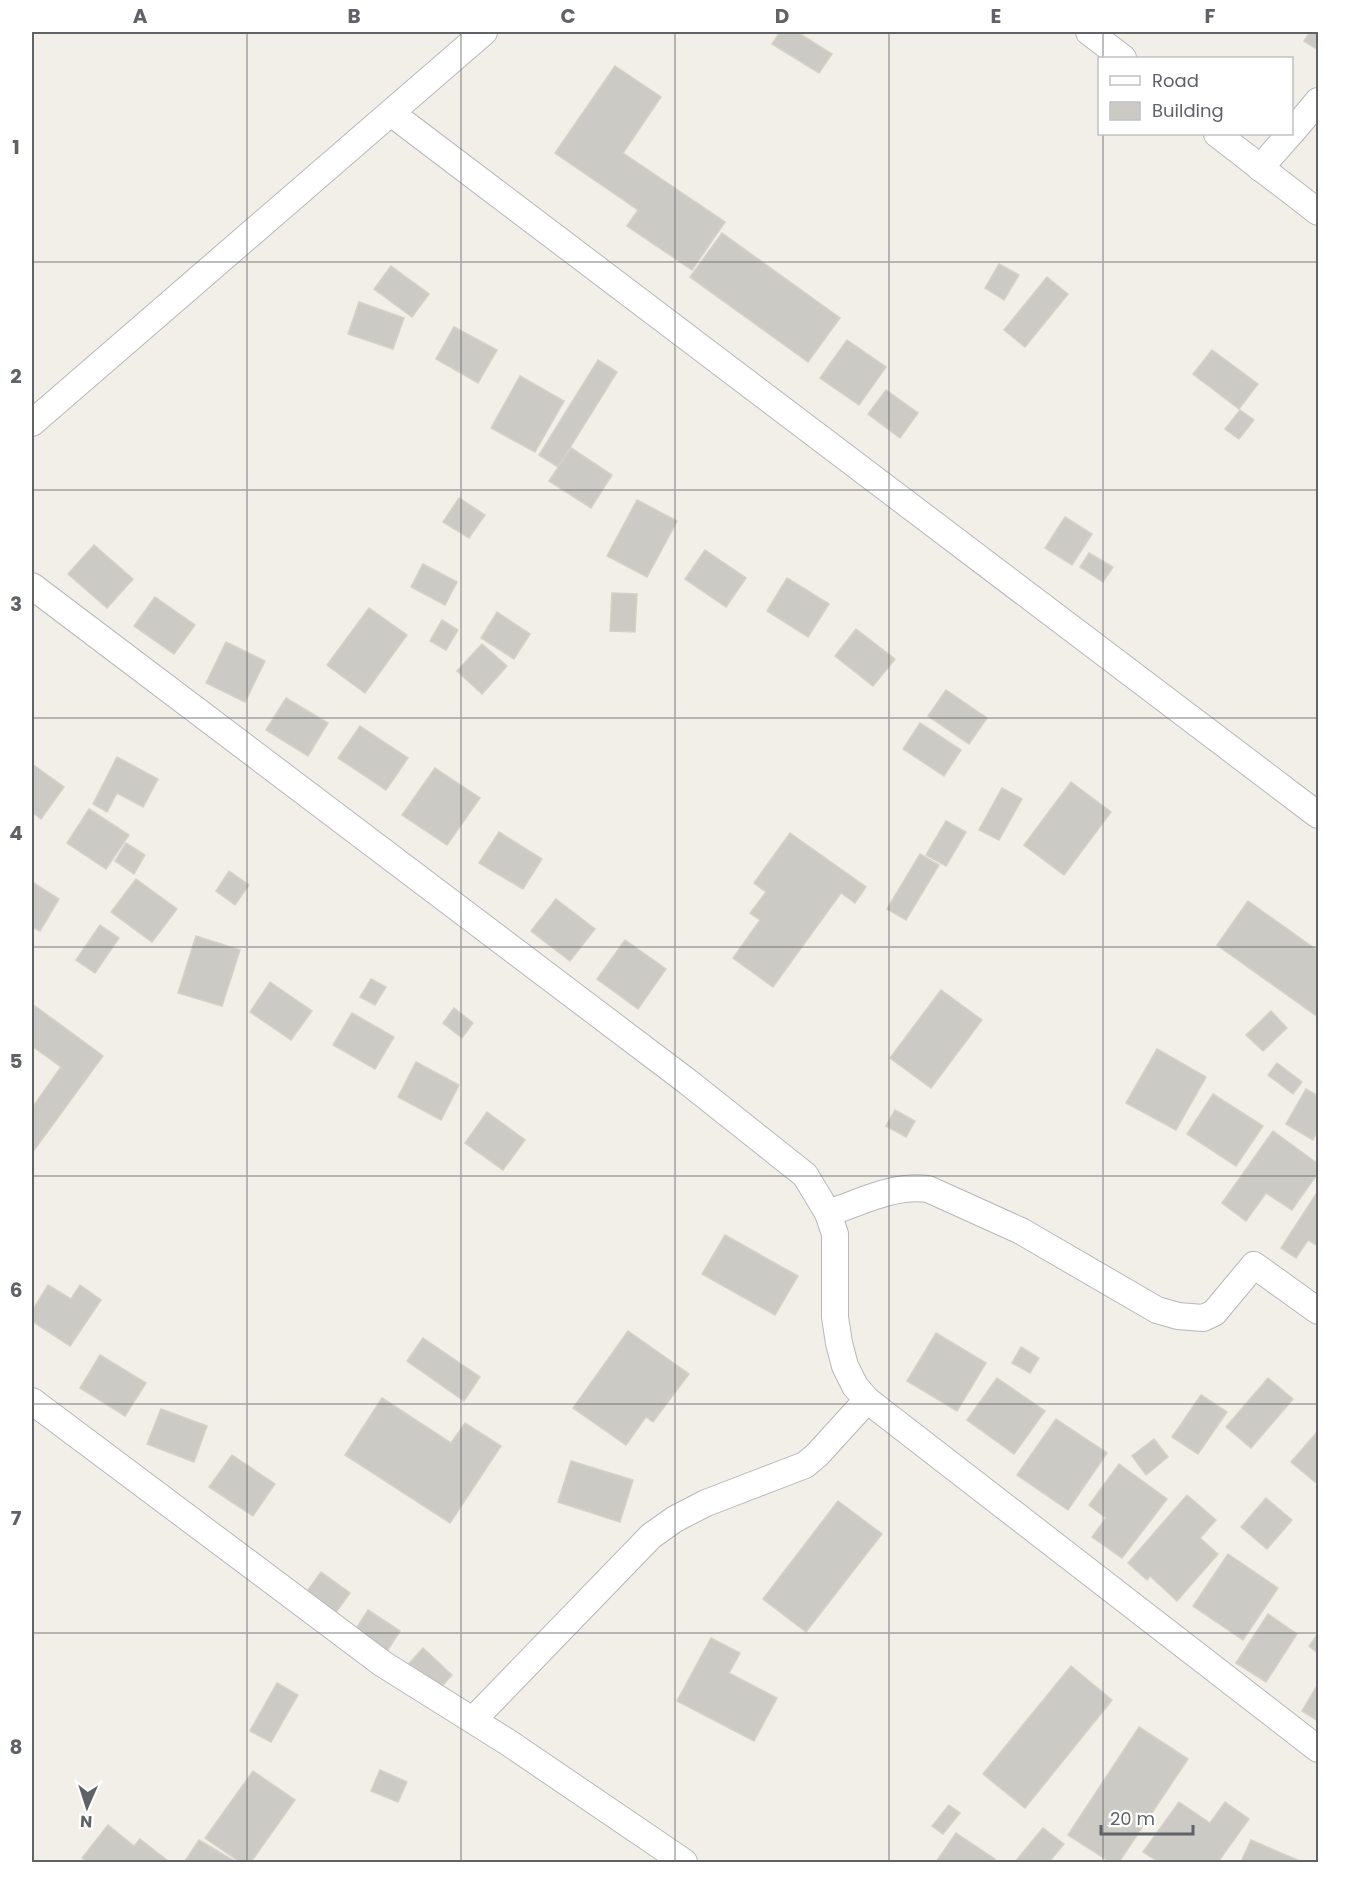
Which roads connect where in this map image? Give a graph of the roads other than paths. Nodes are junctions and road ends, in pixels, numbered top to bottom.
1 (484, 32) edge
2 (1089, 32) edge
3 (1122, 57) edge
4 (1318, 101) edge
5 (391, 113) junction
6 (1293, 131) edge
7 (1218, 135) edge
8 (1289, 135) edge
9 (1260, 168) junction
10 (1318, 212) edge
11 (32, 423) edge
12 (32, 586) edge
13 (1318, 815) edge
14 (828, 1213) junction
15 (1318, 1311) edge
16 (867, 1400) junction
17 (32, 1401) edge
18 (473, 1720) junction
19 (1318, 1749) edge
20 (684, 1863) edge

1 - 5 street
2 - 3 street
4 - 6 street
5 - 11 street
5 - 13 street
7 - 9 street
8 - 9 street
9 - 10 street
12 - 14 street
14 - 15 street
14 - 16 street
16 - 18 street
16 - 19 street
17 - 18 street
18 - 20 street

